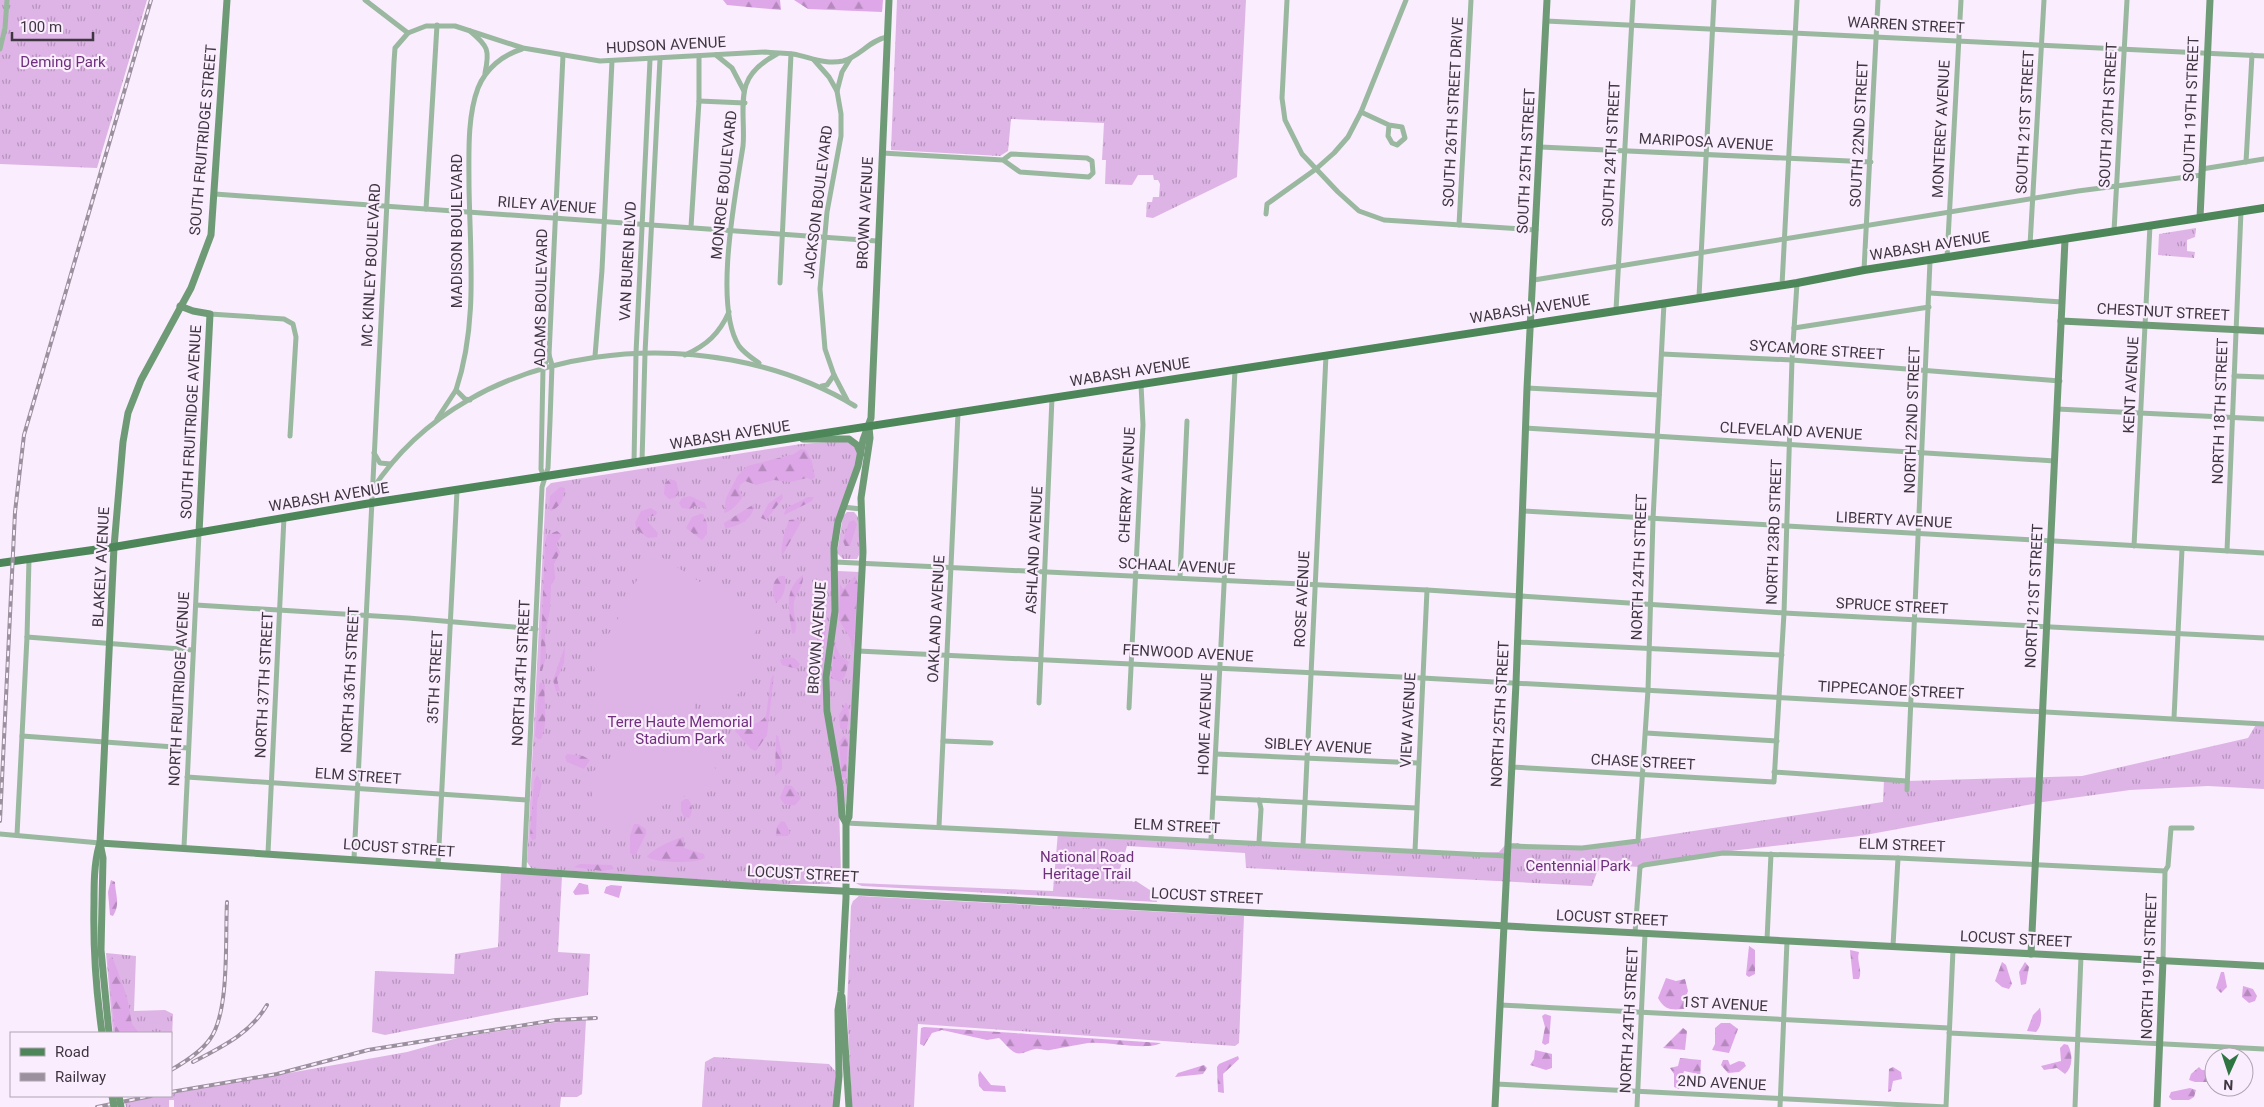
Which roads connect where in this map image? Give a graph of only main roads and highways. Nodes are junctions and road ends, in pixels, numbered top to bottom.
1 (2264, 208) edge
2 (0, 563) edge

1 - 2 main road, WABASH AVENUE

